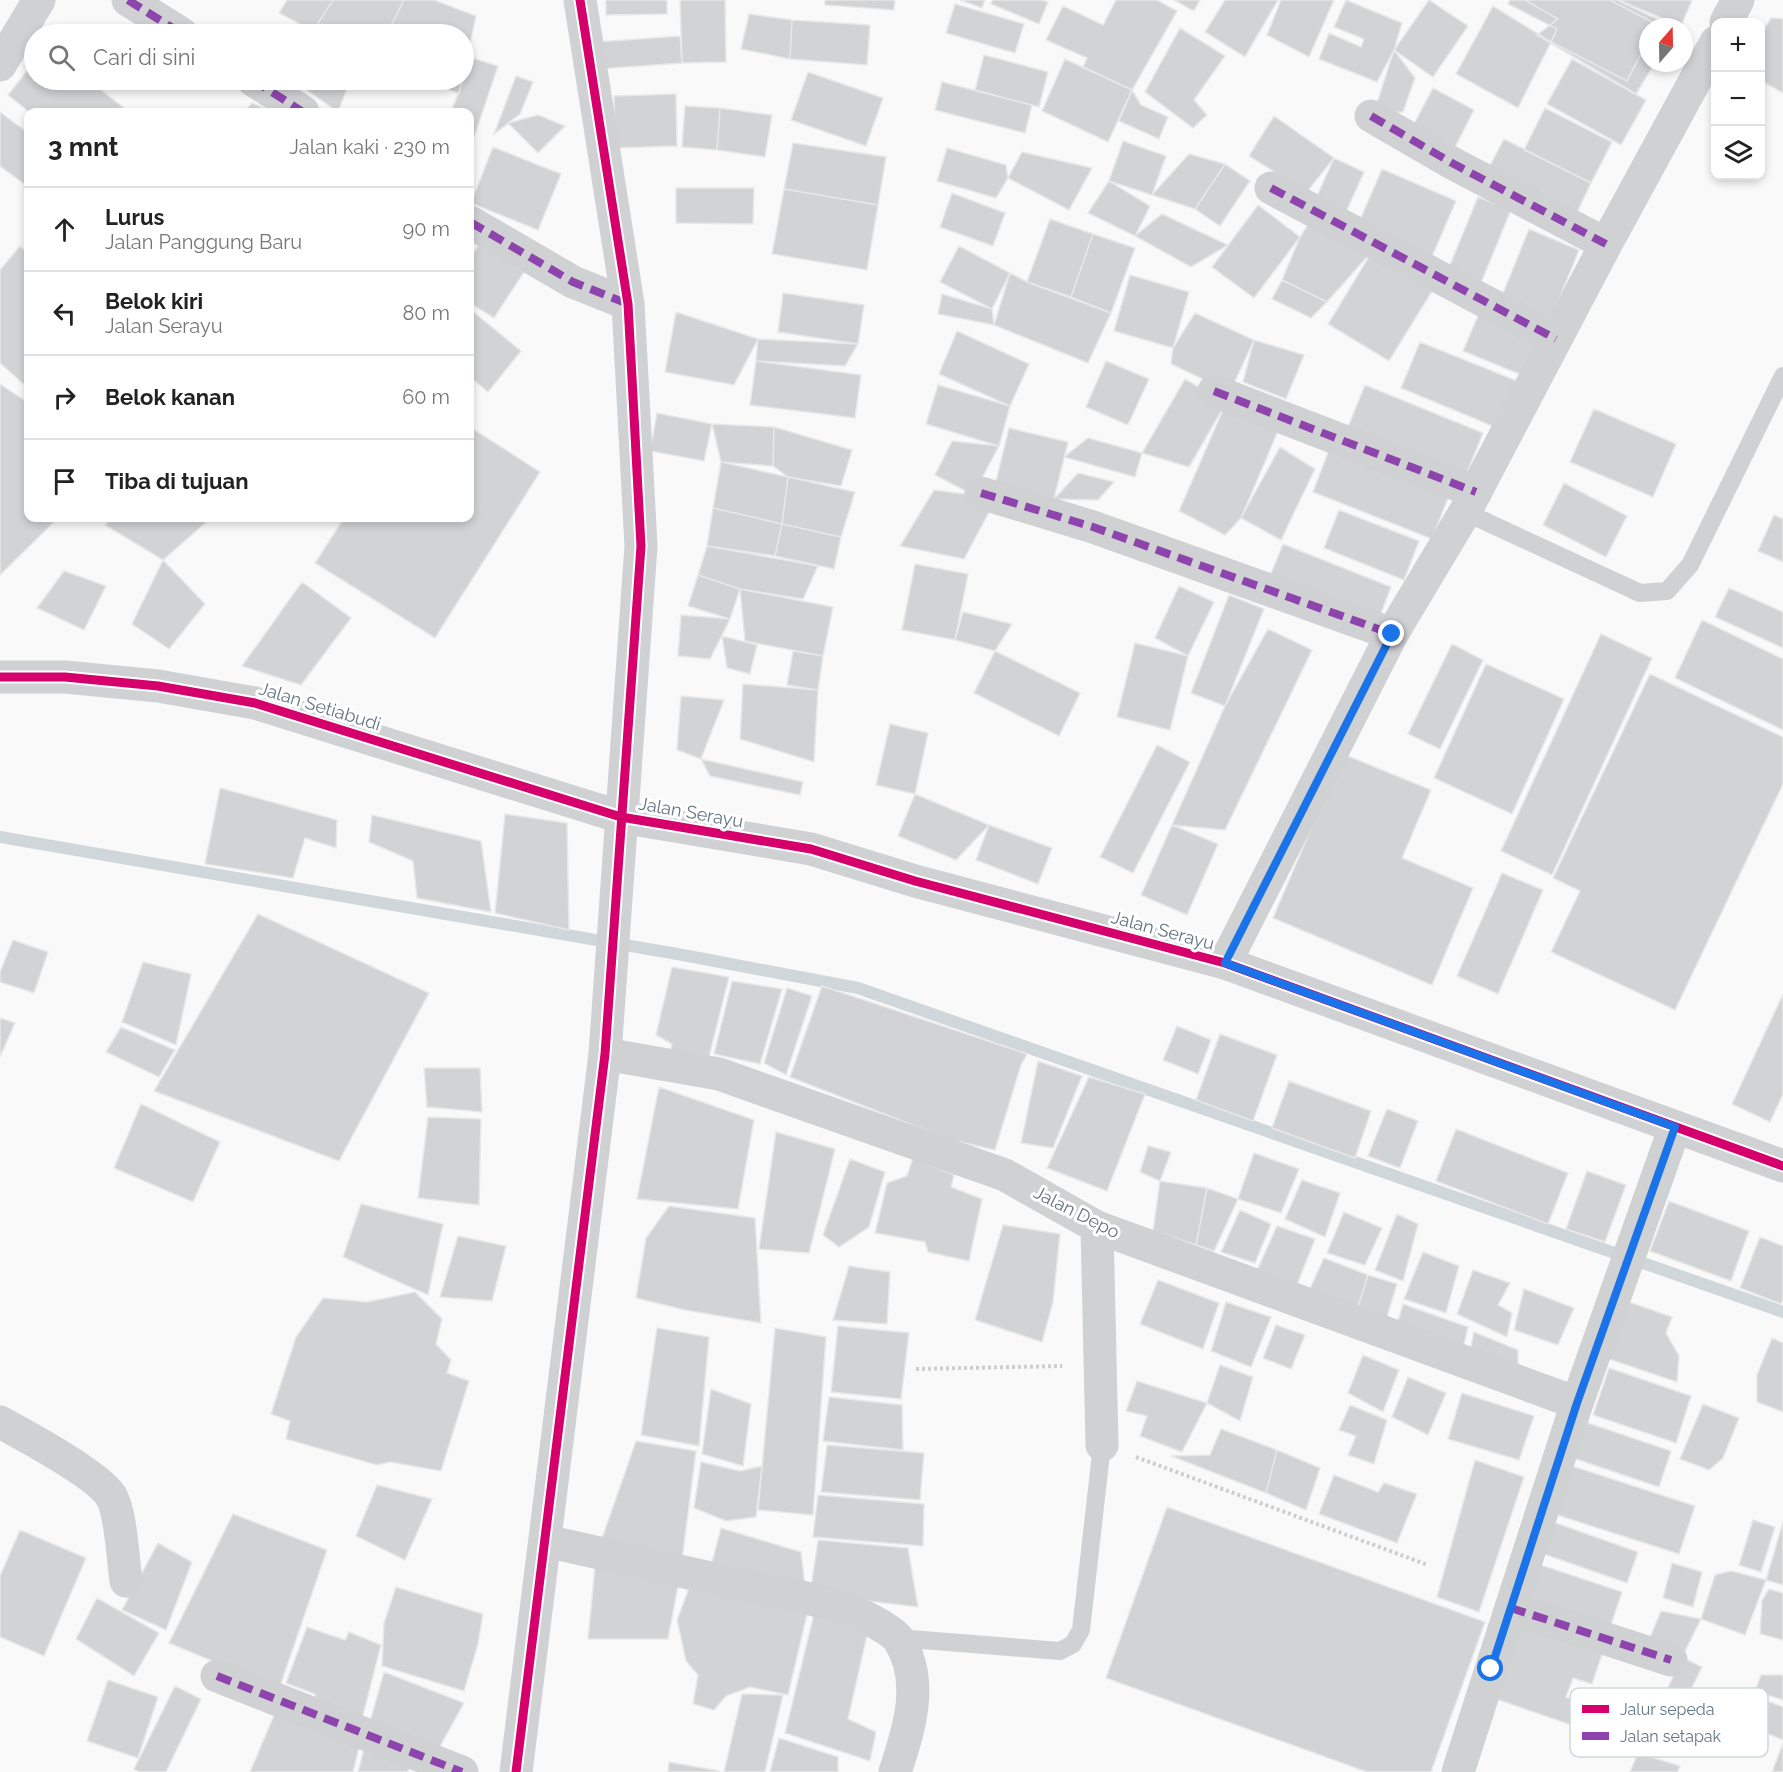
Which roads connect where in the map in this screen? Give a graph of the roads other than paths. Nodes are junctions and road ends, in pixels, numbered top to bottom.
1 (39, 0) edge
2 (128, 0) edge
3 (580, 0) edge
4 (1738, 0) edge
5 (1728, 18) edge
6 (25, 24) edge
7 (166, 24) edge
8 (24, 25) edge
9 (1711, 51) edge
10 (0, 65) edge
11 (269, 90) edge
12 (297, 108) edge
13 (1371, 116) dead end
14 (1270, 188) dead end
15 (474, 224) edge
16 (1606, 244) junction
17 (628, 304) junction
18 (1556, 339) junction
19 (1783, 376) edge
20 (1214, 391) dead end
21 (981, 493) dead end
22 (1470, 502) junction
23 (1392, 634) junction
24 (0, 677) edge
25 (621, 817) junction
26 (1225, 963) junction
27 (606, 1054) junction
28 (1675, 1127) junction
29 (1783, 1166) edge
30 (1097, 1227) junction
31 (1577, 1403) junction
32 (0, 1422) edge
33 (1102, 1444) joint
34 (546, 1541) junction
35 (126, 1581) dead end
36 (1511, 1608) junction
37 (897, 1638) junction
38 (1671, 1660) dead end
39 (217, 1676) dead end
40 (462, 1772) edge
41 (516, 1772) edge
42 (895, 1772) edge
43 (1458, 1772) edge

1 - 6 street
2 - 7 street
3 - 17 street
4 - 5 street
8 - 10 street
9 - 16 street
11 - 12 street
13 - 16 street
14 - 18 street
15 - 17 street
16 - 18 street
17 - 25 street
18 - 22 street
19 - 22 lane
20 - 22 street
21 - 23 street
22 - 23 street
23 - 26 street
24 - 25 street, Jalan Setiabudi
25 - 26 street, Jalan Serayu
25 - 27 street
26 - 28 street, Jalan Serayu
27 - 30 street, Jalan Depo
27 - 34 street
28 - 29 street, Jalan Serayu
28 - 31 street
30 - 31 street, Jalan Depo
30 - 33 street
31 - 36 street
32 - 35 street
33 - 37 lane
34 - 37 street
34 - 41 street
36 - 38 street
36 - 43 street
37 - 42 street
39 - 40 street

